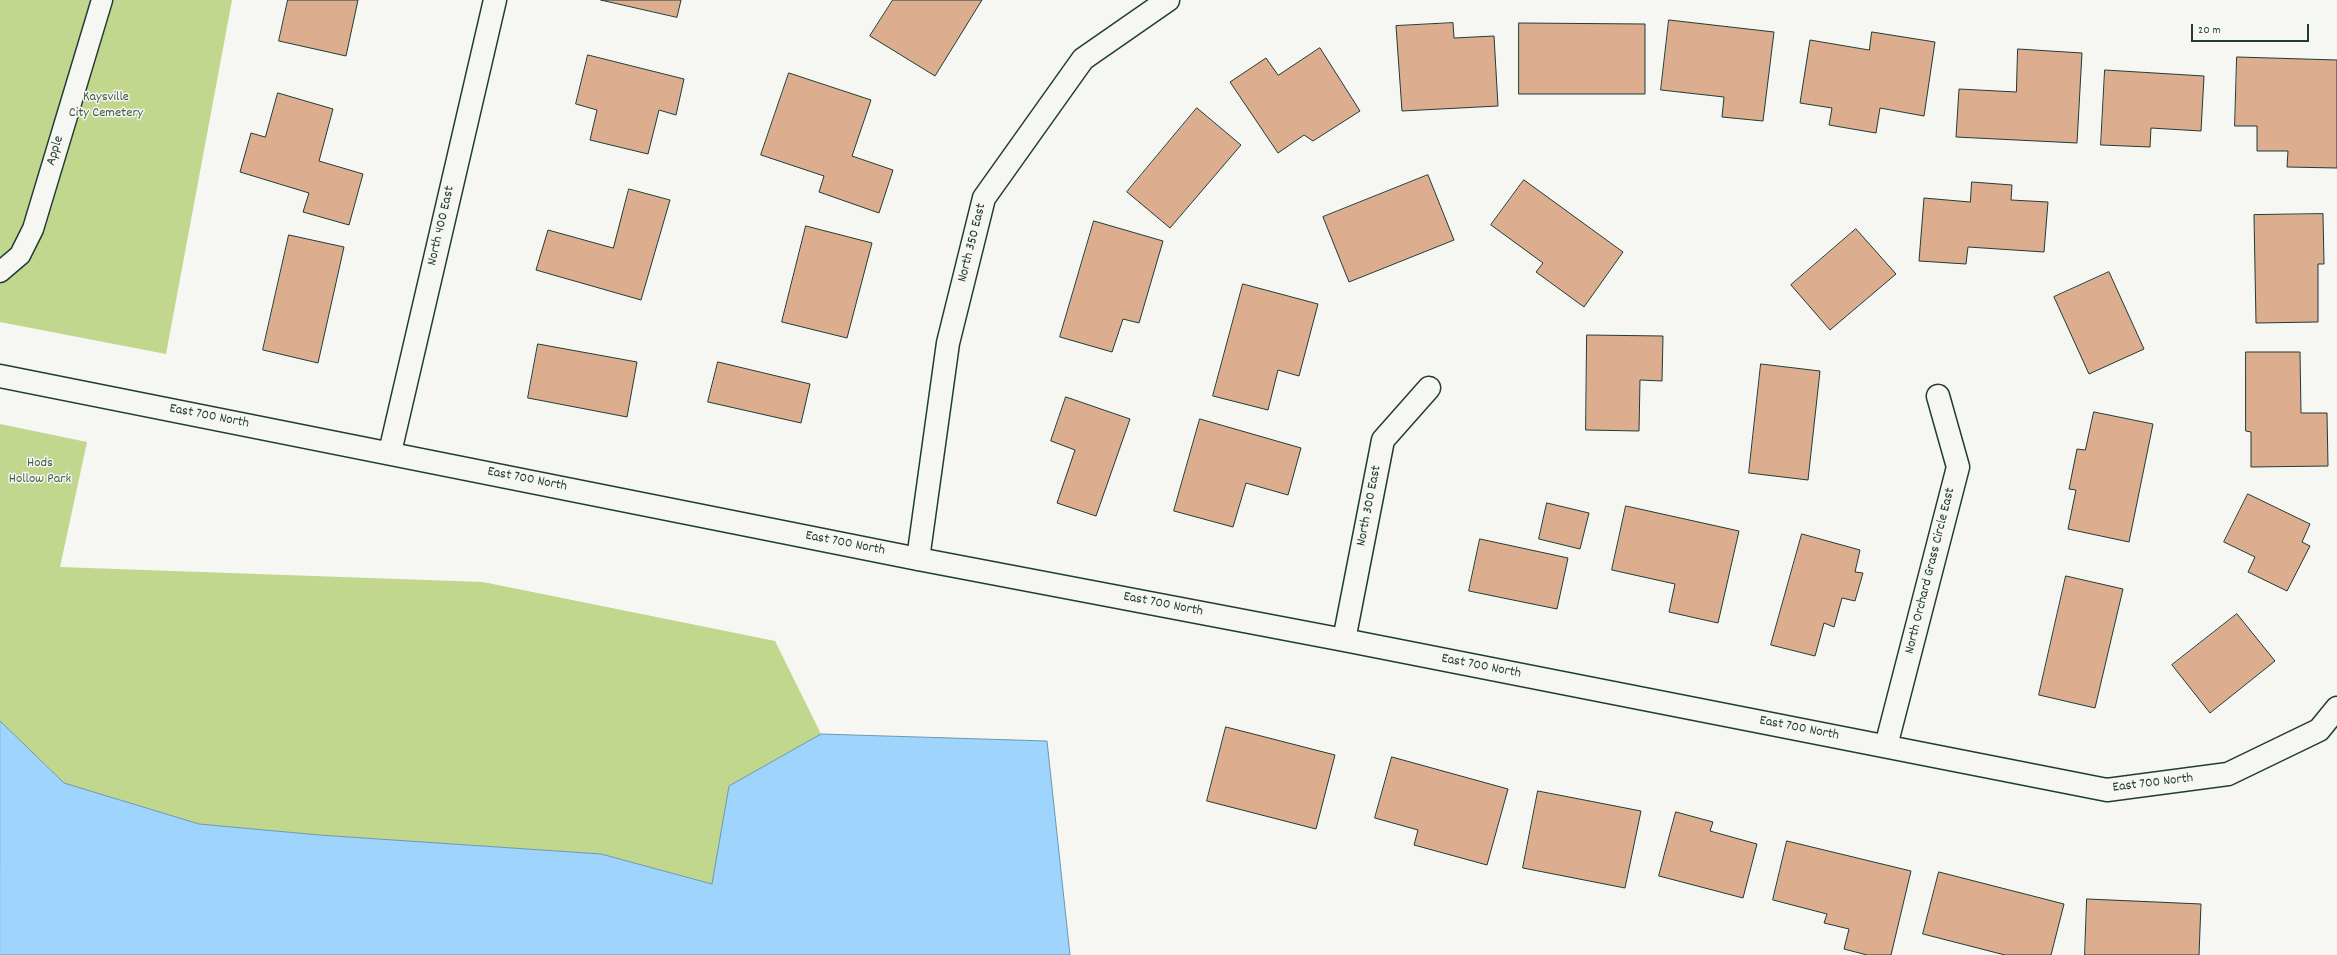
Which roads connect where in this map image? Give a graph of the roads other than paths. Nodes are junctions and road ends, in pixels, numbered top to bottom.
1 (102, 0) edge
2 (495, 0) edge
3 (1168, 0) edge
4 (1, 272) edge
5 (0, 376) edge
6 (1429, 388) dead end
7 (1938, 396) dead end
8 (390, 452) junction
9 (918, 559) junction
10 (1344, 640) junction
11 (2337, 708) edge
12 (1886, 746) junction

1 - 4 lane, Apple
2 - 8 street, North 400 East
3 - 9 street, North 350 East
5 - 8 street, East 700 North
6 - 10 street, North 300 East
7 - 12 street, North Orchard Grass Circle East
8 - 9 street, East 700 North
9 - 10 street, East 700 North
10 - 12 street, East 700 North
11 - 12 street, East 700 North

